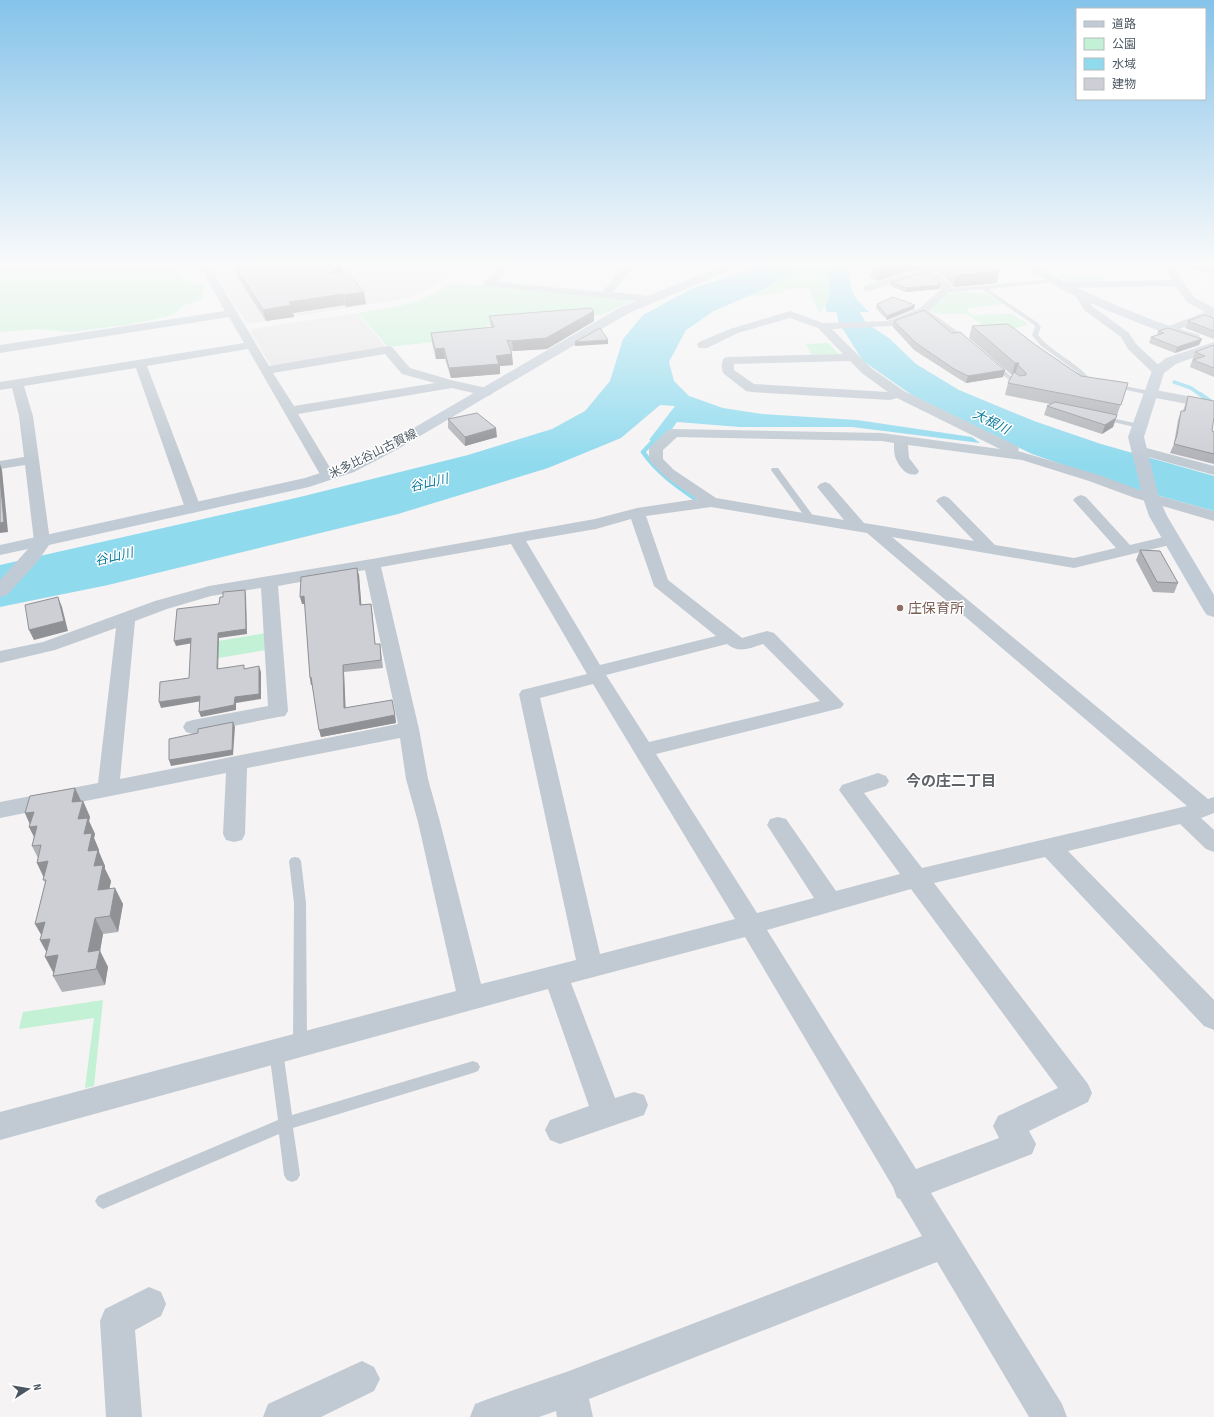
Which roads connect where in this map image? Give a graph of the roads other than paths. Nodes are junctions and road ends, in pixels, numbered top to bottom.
1 (115, 331) edge
2 (243, 331) edge
3 (589, 331) edge
4 (732, 331) edge
5 (827, 331) edge
6 (955, 331) edge
7 (1036, 331) edge
8 (1120, 331) edge
9 (1171, 331) edge
10 (967, 333) dead end
11 (959, 334) junction
12 (971, 344) edge
13 (252, 345) junction
14 (703, 345) dead end
15 (1214, 345) edge
16 (0, 349) edge
17 (852, 356) junction
18 (989, 360) edge
19 (140, 363) junction
20 (267, 370) junction
21 (1068, 371) edge
22 (1158, 371) junction
23 (1080, 373) junction
24 (17, 383) junction
25 (452, 384) junction
26 (0, 386) edge
27 (1019, 386) edge
28 (486, 392) junction
29 (899, 394) junction
30 (1150, 394) junction
31 (1214, 405) edge
32 (290, 411) junction
33 (1095, 416) edge
34 (1139, 426) junction
35 (901, 439) junction
36 (1139, 450) junction
37 (1024, 456) junction
38 (30, 460) junction
39 (0, 465) edge
40 (776, 470) dead end
41 (912, 471) dead end
42 (1214, 471) edge
43 (328, 476) junction
44 (825, 487) dead end
45 (1151, 496) junction
46 (1081, 500) dead end
47 (944, 501) dead end
48 (711, 502) junction
49 (193, 508) junction
50 (638, 513) junction
51 (1214, 516) edge
52 (811, 519) junction
53 (866, 528) junction
54 (516, 538) junction
55 (1172, 540) junction
56 (42, 541) junction
57 (990, 549) junction
58 (0, 550) edge
59 (1127, 551) junction
60 (372, 564) junction
61 (269, 582) junction
62 (0, 591) edge
63 (1214, 611) edge
64 (126, 617) junction
65 (730, 638) junction
66 (0, 657) edge
67 (596, 674) junction
68 (193, 727) dead end
69 (409, 730) junction
70 (644, 750) junction
71 (237, 763) junction
72 (878, 782) dead end
73 (108, 789) junction
74 (1201, 809) edge
75 (0, 810) edge
76 (778, 824) dead end
77 (234, 834) dead end
78 (1214, 843) edge
79 (1050, 846) junction
80 (295, 861) dead end
81 (918, 878) junction
82 (831, 903) junction
83 (751, 925) junction
84 (590, 967) junction
85 (556, 976) junction
86 (471, 998) junction
87 (1214, 1018) edge
88 (288, 1048) junction
89 (473, 1067) dead end
90 (634, 1104) dead end
91 (606, 1114) junction
92 (285, 1124) junction
93 (0, 1126) edge
94 (560, 1130) dead end
95 (292, 1175) dead end
96 (908, 1187) junction
97 (103, 1201) dead end
98 (943, 1244) junction
99 (149, 1304) dead end
100 (362, 1379) dead end
101 (572, 1403) edge
102 (124, 1417) edge
103 (281, 1417) edge
104 (488, 1417) edge
105 (1048, 1417) edge

1 - 16 street
2 - 13 street
3 - 28 main road, 米多比谷山古賀線
4 - 14 street
5 - 17 street
6 - 11 lane
7 - 23 lane
8 - 22 street
9 - 15 main road
10 - 11 lane
11 - 12 lane
13 - 19 street
13 - 20 street
15 - 22 main road
17 - 29 street
17 - 29 street
18 - 27 lane
19 - 24 street
19 - 49 street
20 - 25 street
20 - 32 street
21 - 23 lane
22 - 30 main road
23 - 30 lane
24 - 26 street
24 - 38 street
25 - 28 street
25 - 32 street
28 - 43 main road, 米多比谷山古賀線
29 - 37 street
30 - 31 street
30 - 34 main road
32 - 43 street
33 - 34 lane
34 - 36 main road
35 - 37 street
35 - 41 street
35 - 48 street
36 - 42 street
36 - 45 main road
37 - 45 street
38 - 39 street
38 - 56 street
40 - 52 lane
43 - 49 main road, 米多比谷山古賀線
44 - 53 street
45 - 51 street
45 - 55 main road
46 - 59 street
47 - 57 street
48 - 50 street
48 - 52 street
49 - 56 main road, 米多比谷山古賀線
50 - 54 street
50 - 65 street
52 - 53 street
53 - 57 street
53 - 74 street
54 - 60 street
54 - 67 street
55 - 59 street
55 - 63 main road
56 - 58 main road, 米多比谷山古賀線
56 - 62 main road
57 - 59 street
60 - 61 street
60 - 69 street
61 - 64 street
61 - 68 street
64 - 66 street
64 - 73 street
65 - 67 street
65 - 70 street
67 - 70 street
67 - 84 street
69 - 71 street
69 - 86 street
70 - 83 street
71 - 73 street
71 - 77 street
72 - 81 street
73 - 75 street
74 - 78 street
74 - 79 street
76 - 82 street
79 - 81 street
79 - 87 street
80 - 88 lane
81 - 82 street
81 - 96 street
82 - 83 street
83 - 84 street
83 - 96 street
84 - 85 street
85 - 86 street
85 - 91 street
86 - 88 street
88 - 92 lane
88 - 93 street
89 - 92 lane
90 - 91 street
91 - 94 street
92 - 95 lane
92 - 97 lane
96 - 98 street
98 - 101 street
98 - 105 street
99 - 102 street
100 - 103 street
101 - 104 street

